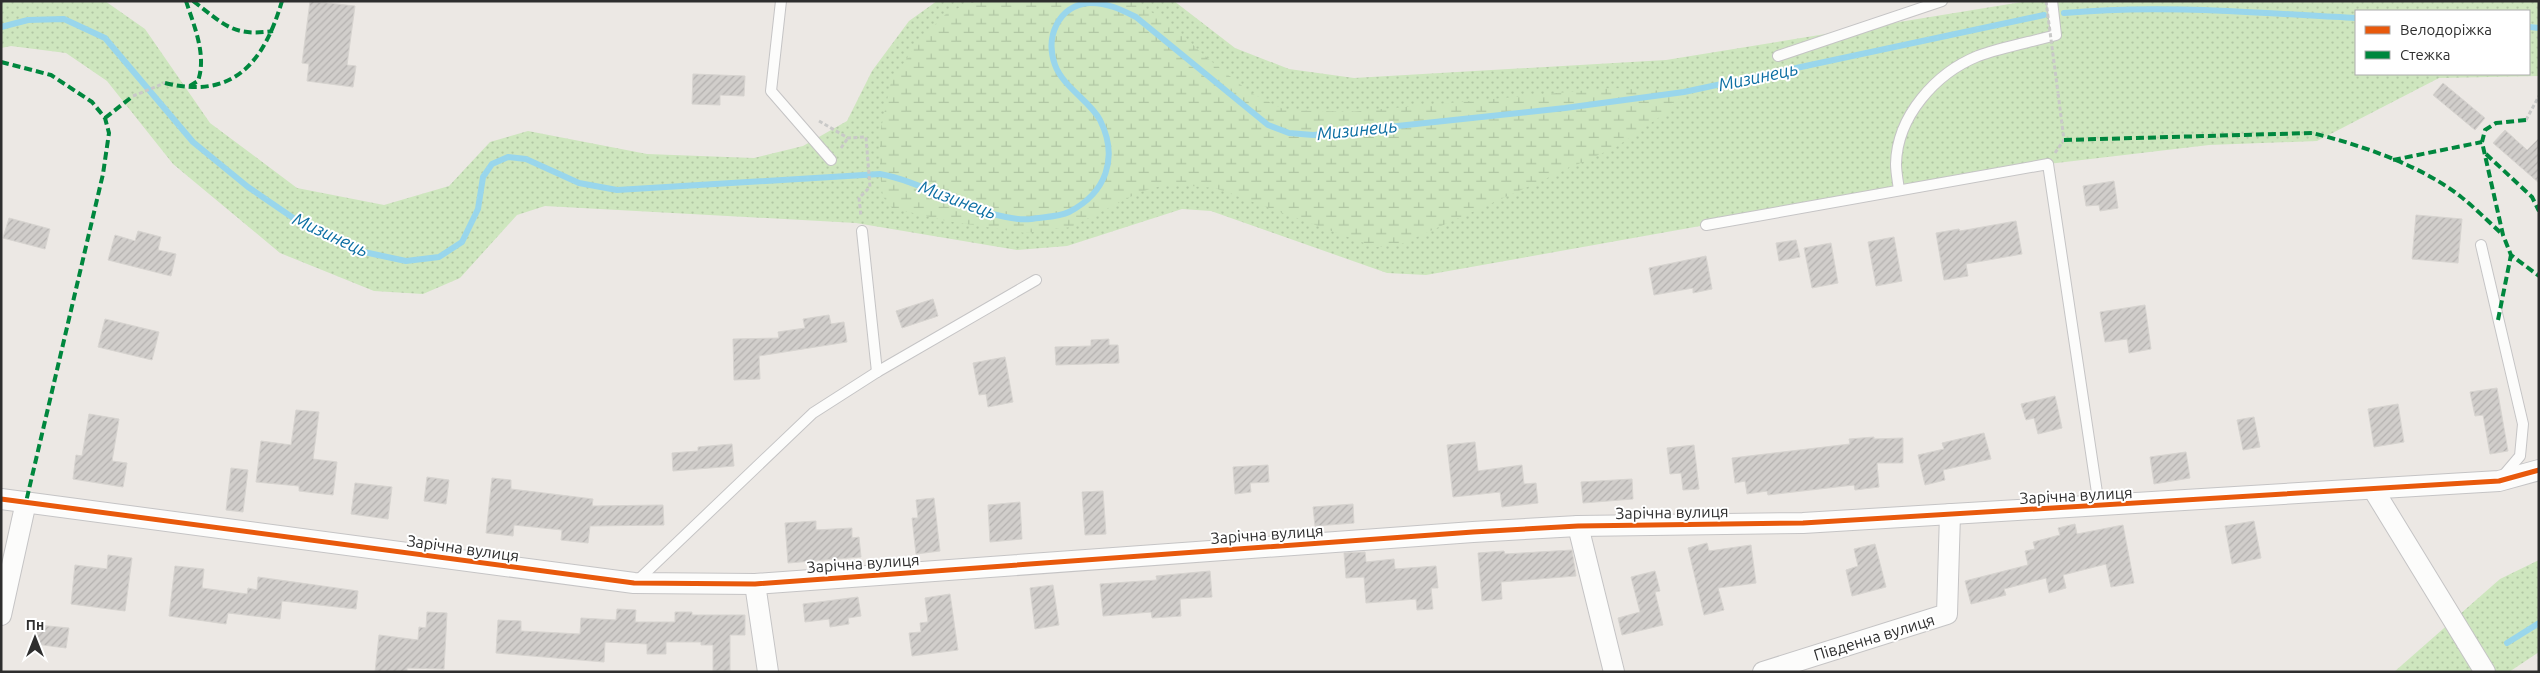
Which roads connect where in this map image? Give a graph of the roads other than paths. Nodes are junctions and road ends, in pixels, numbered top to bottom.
1 (781, 1) edge
2 (1942, 1) edge
3 (2052, 1) edge
4 (1778, 56) dead end
5 (831, 160) dead end
6 (1899, 190) junction
7 (1706, 225) dead end
8 (862, 231) dead end
9 (2481, 245) dead end
10 (1036, 280) dead end
11 (877, 372) junction
12 (2539, 470) edge
13 (2499, 481) junction
14 (2373, 488) junction
15 (1, 499) edge
16 (26, 502) junction
17 (2099, 506) junction
18 (1950, 514) junction
19 (1578, 526) junction
20 (634, 584) junction
21 (755, 584) junction
22 (1, 615) edge
23 (768, 672) edge
24 (1614, 672) edge
25 (1763, 672) edge
26 (2485, 672) edge

1 - 5 lane
2 - 4 lane
3 - 6 lane
6 - 7 lane
6 - 17 lane
8 - 11 lane
9 - 13 lane
10 - 11 lane
11 - 20 lane
12 - 13 street, Зарічна вулиця
13 - 14 street, Зарічна вулиця
14 - 17 street, Зарічна вулиця
14 - 26 street
15 - 16 street, Зарічна вулиця
16 - 20 street, Зарічна вулиця
16 - 22 street
17 - 18 street, Зарічна вулиця
18 - 19 street, Зарічна вулиця
18 - 25 street, Південна вулиця
19 - 21 street, Зарічна вулиця
19 - 24 street
20 - 21 street, Зарічна вулиця
21 - 23 street

